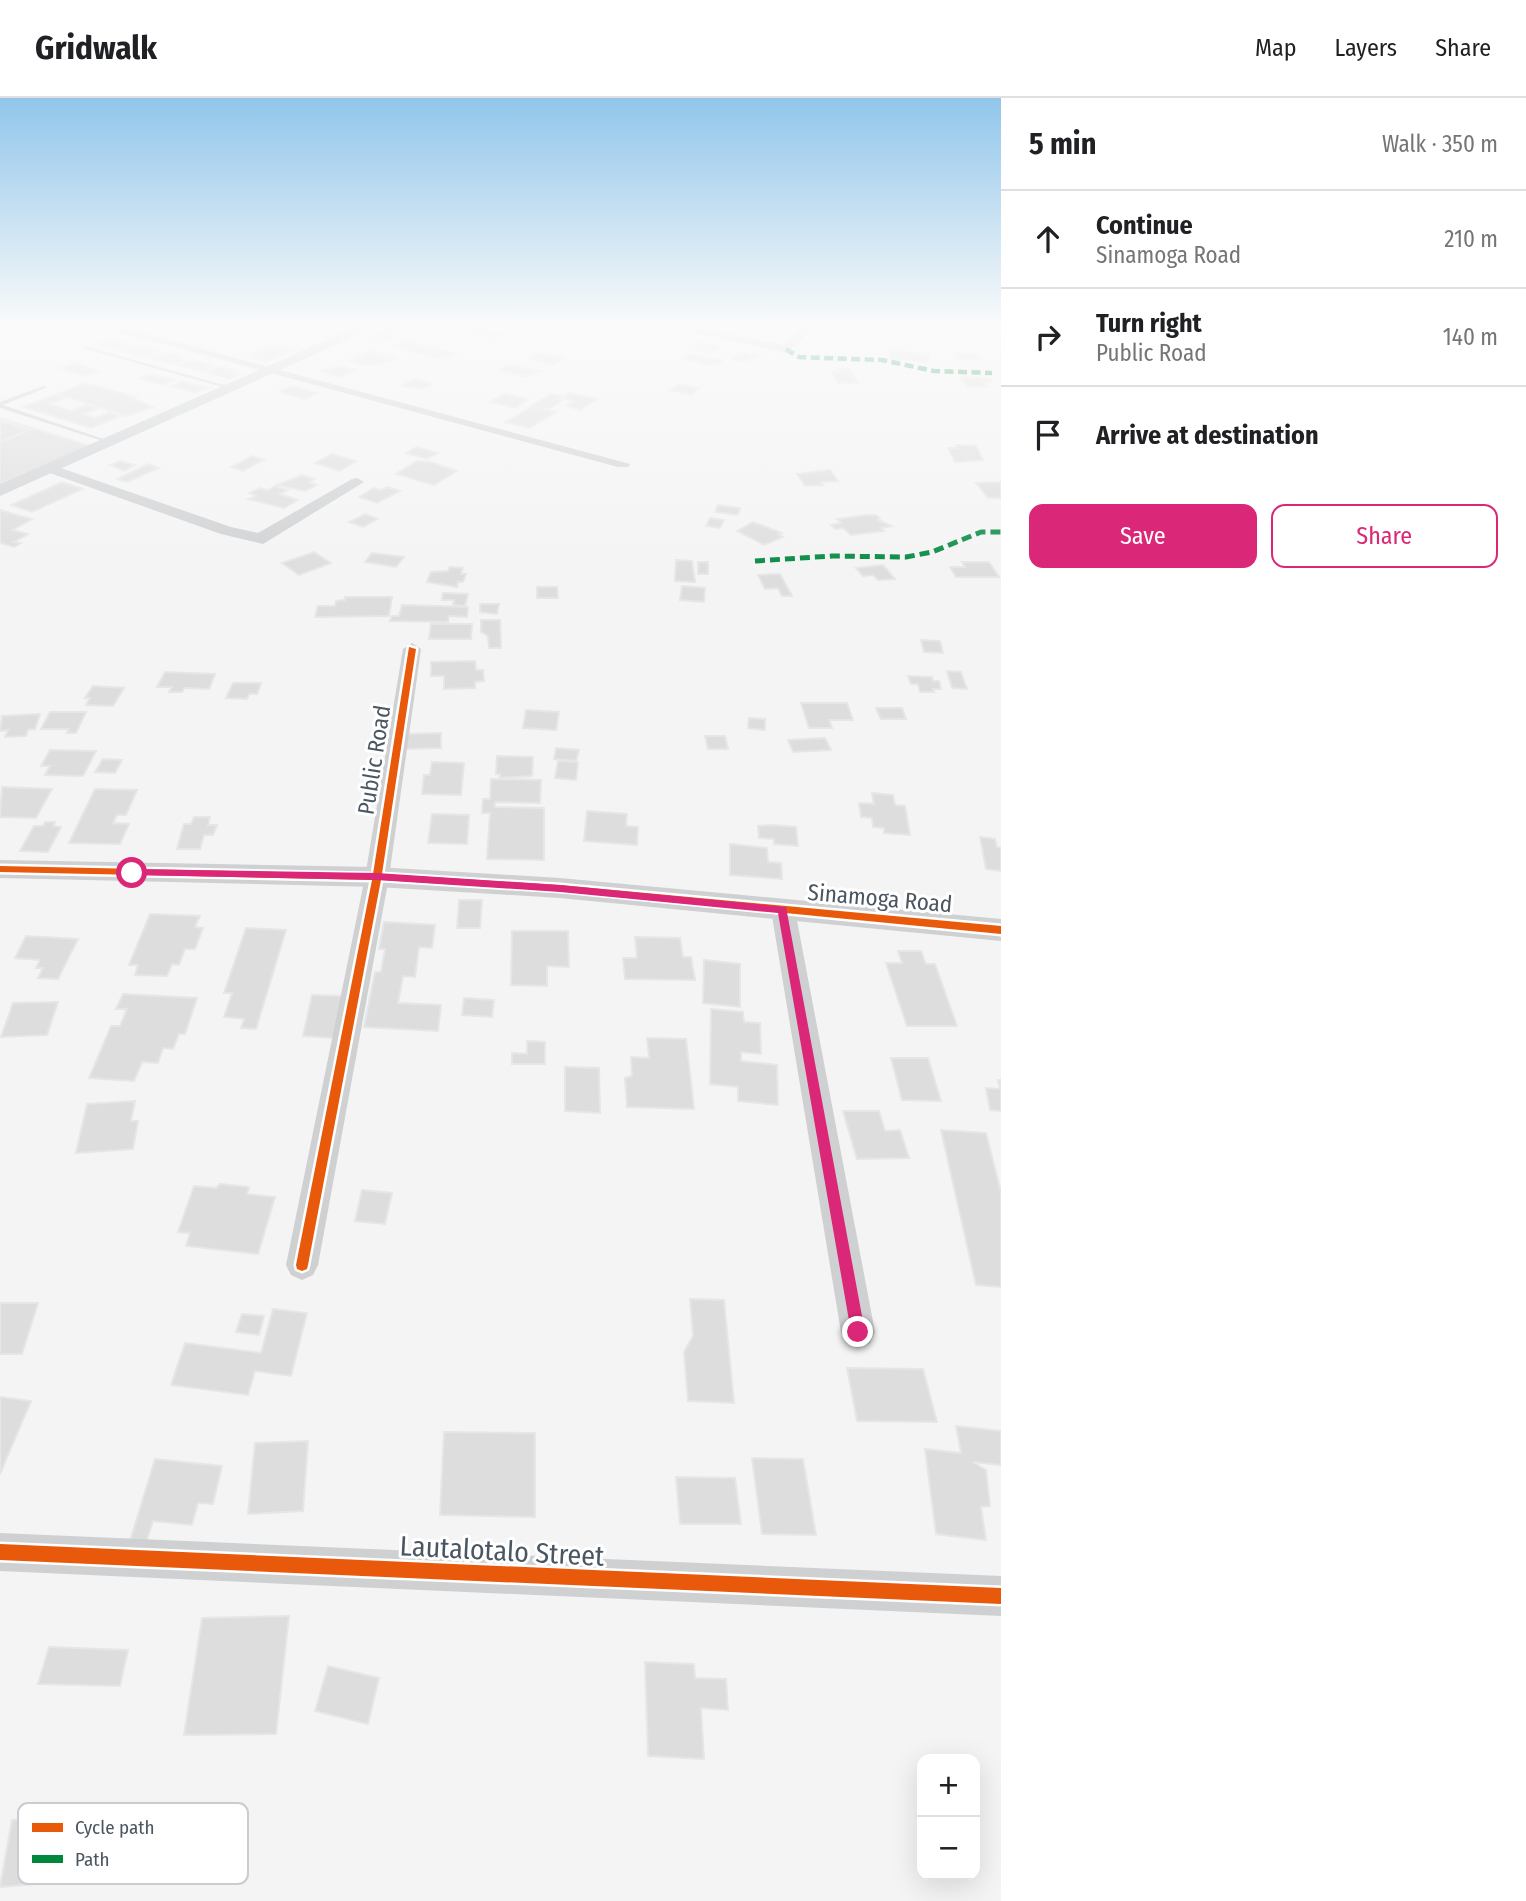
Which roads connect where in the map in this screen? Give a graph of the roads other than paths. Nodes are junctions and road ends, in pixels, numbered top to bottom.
1 (12, 409) edge
2 (185, 409) edge
3 (419, 409) edge
4 (110, 443) junction
5 (623, 464) dead end
6 (52, 469) junction
7 (357, 482) dead end
8 (0, 491) edge
9 (412, 649) dead end
10 (0, 869) edge
11 (377, 877) junction
12 (783, 909) junction
13 (1001, 930) edge
14 (302, 1265) dead end
15 (858, 1332) dead end
16 (0, 1552) edge
17 (1001, 1597) edge

1 - 4 lane
2 - 4 street
3 - 5 street
4 - 6 street
6 - 7 street
6 - 8 street
9 - 11 street, Public Road
10 - 11 street, Sinamoga Road
11 - 12 street, Sinamoga Road
11 - 14 street, Public Road
12 - 13 street, Sinamoga Road
12 - 15 street
16 - 17 street, Lautalotalo Street

